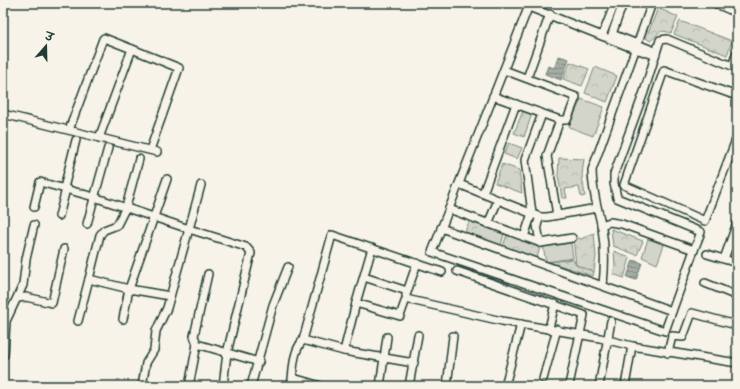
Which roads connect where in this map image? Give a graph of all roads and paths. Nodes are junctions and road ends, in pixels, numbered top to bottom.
1 (615, 3) edge
2 (623, 3) edge
3 (652, 3) edge
4 (714, 3) edge
5 (530, 5) edge
6 (737, 12) edge
7 (550, 15) junction
8 (603, 35) junction
9 (636, 46) junction
10 (132, 49) junction
11 (737, 52) edge
12 (656, 54) junction
13 (504, 70) junction
14 (527, 78) junction
15 (493, 96) junction
16 (737, 96) edge
17 (516, 104) junction
18 (3, 114) edge
19 (542, 114) junction
20 (560, 120) junction
21 (69, 130) junction
22 (737, 137) edge
23 (99, 138) junction
24 (76, 140) dead end
25 (108, 148) dead end
26 (150, 150) junction
27 (157, 152) dead end
28 (139, 159) dead end
29 (167, 179) dead end
30 (459, 184) junction
31 (201, 185) dead end
32 (65, 189) junction
33 (482, 193) junction
34 (94, 197) junction
35 (498, 200) junction
36 (34, 207) dead end
37 (126, 207) junction
38 (597, 208) junction
39 (449, 209) junction
40 (532, 213) junction
41 (557, 215) junction
42 (59, 216) dead end
43 (154, 216) junction
44 (540, 217) junction
45 (737, 223) edge
46 (87, 224) dead end
47 (488, 224) junction
48 (34, 225) dead end
49 (601, 225) junction
50 (441, 228) junction
51 (189, 229) junction
52 (524, 237) junction
53 (572, 238) dead end
54 (540, 243) junction
55 (372, 248) junction
56 (64, 249) dead end
57 (694, 250) junction
58 (707, 254) dead end
59 (724, 259) junction
60 (737, 262) edge
61 (417, 263) junction
62 (288, 267) dead end
63 (457, 271) dead end
64 (442, 272) dead end
65 (208, 274) dead end
66 (364, 277) junction
67 (89, 279) junction
68 (705, 283) dead end
69 (603, 285) junction
70 (129, 289) junction
71 (406, 295) junction
72 (170, 296) junction
73 (737, 296) edge
74 (18, 298) junction
75 (356, 304) junction
76 (555, 304) junction
77 (672, 310) junction
78 (122, 320) dead end
79 (78, 321) dead end
80 (612, 321) dead end
81 (737, 323) edge
82 (520, 324) junction
83 (553, 329) junction
84 (581, 334) junction
85 (418, 335) dead end
86 (453, 336) dead end
87 (387, 337) dead end
88 (303, 340) junction
89 (609, 340) junction
90 (197, 344) junction
91 (632, 346) junction
92 (344, 351) junction
93 (668, 352) junction
94 (227, 353) junction
95 (3, 357) edge
96 (383, 359) junction
97 (259, 362) junction
98 (414, 363) junction
99 (737, 364) edge
100 (293, 378) junction
101 (543, 379) dead end
102 (569, 385) dead end
103 (142, 386) edge
104 (189, 386) edge
105 (225, 386) edge
106 (251, 386) edge
107 (291, 386) edge
108 (321, 386) edge
109 (380, 386) edge
110 (410, 386) edge
111 (446, 386) edge
112 (505, 386) edge
113 (599, 386) edge
114 (625, 386) edge

1 - 8 street
2 - 9 street
3 - 9 street
4 - 6 street
5 - 7 street
5 - 13 street
7 - 8 street
7 - 14 street
8 - 9 street
9 - 12 street
9 - 38 street
10 - 21 street
10 - 23 street
10 - 26 street
11 - 12 street
12 - 57 street
13 - 14 street
13 - 15 street
14 - 20 street
15 - 17 street
15 - 30 street
16 - 22 street
17 - 19 street
17 - 33 street
18 - 21 street
19 - 20 street
19 - 40 street
20 - 41 street
21 - 23 street
23 - 26 street
24 - 32 street
25 - 34 street
26 - 27 street
28 - 37 street
29 - 43 street
30 - 33 street
30 - 39 street
31 - 51 street
32 - 34 street
32 - 36 street
32 - 42 street
33 - 35 street
34 - 37 street
34 - 46 street
35 - 40 street
35 - 47 street
37 - 43 street
37 - 67 street
38 - 41 street
38 - 49 street
39 - 47 street
39 - 50 street
40 - 44 street
40 - 52 street
41 - 44 street
43 - 51 street
43 - 70 street
44 - 54 street
45 - 59 street
47 - 52 street
48 - 74 street
49 - 57 street
49 - 69 street
50 - 69 street
50 - 77 street
51 - 72 street
51 - 94 street
52 - 54 street
53 - 54 street
55 - 61 street
55 - 66 street
55 - 88 street
56 - 74 street
57 - 77 street
58 - 59 street
59 - 60 street
61 - 64 street
61 - 71 street
62 - 97 street
63 - 76 street
65 - 90 street
66 - 71 street
66 - 75 street
67 - 70 street
67 - 79 street
68 - 73 street
69 - 77 street
70 - 72 street
70 - 78 street
71 - 75 street
71 - 82 street
72 - 103 street
74 - 95 street
75 - 92 street
76 - 83 street
76 - 84 street
80 - 89 street
81 - 93 street
82 - 83 street
82 - 112 street
83 - 84 street
83 - 101 street
84 - 89 street
84 - 102 street
85 - 98 street
86 - 111 street
87 - 96 street
88 - 92 street
88 - 100 street
89 - 91 street
89 - 113 street
90 - 94 street
90 - 104 street
91 - 93 street
91 - 114 street
92 - 96 street
93 - 99 street
94 - 97 street
94 - 105 street
96 - 98 street
96 - 109 street
97 - 106 street
98 - 110 street
100 - 107 street
100 - 108 street

